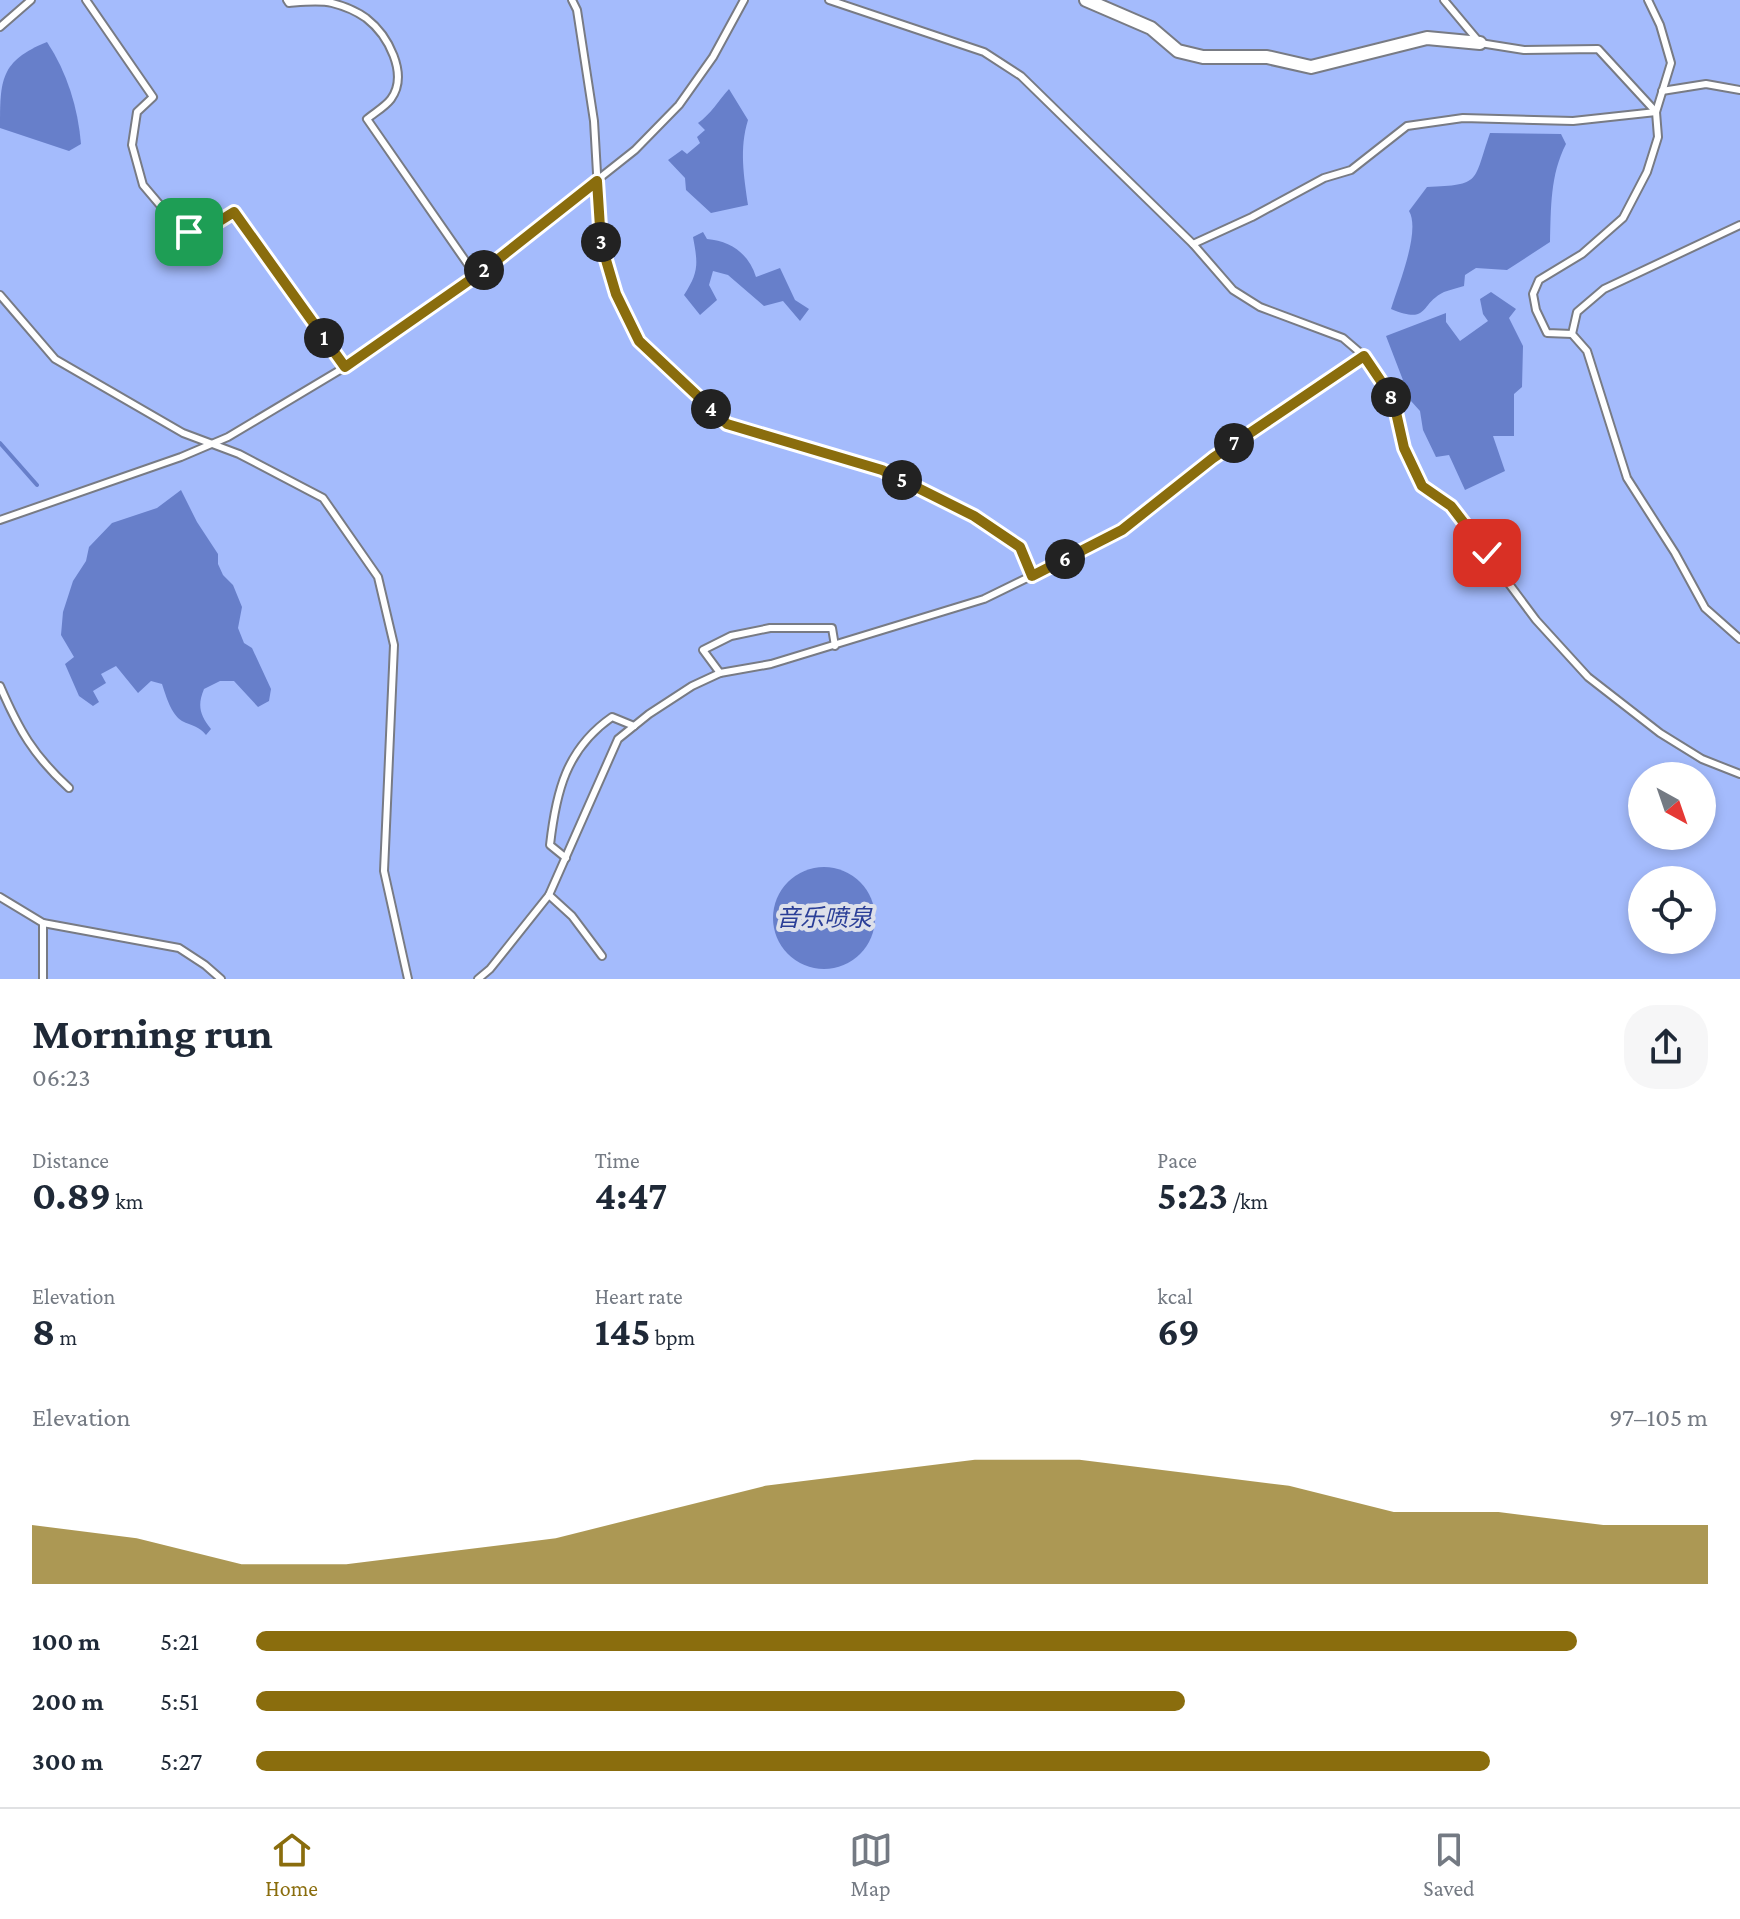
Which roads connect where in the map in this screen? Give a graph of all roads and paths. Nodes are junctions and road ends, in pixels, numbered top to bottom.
1 (31, 0) edge
2 (86, 0) edge
3 (287, 0) edge
4 (572, 0) edge
5 (744, 0) edge
6 (829, 0) edge
7 (1086, 0) edge
8 (1444, 0) edge
9 (1648, 0) edge
10 (0, 27) edge
11 (1480, 43) junction
12 (1740, 90) edge
13 (1662, 91) junction
14 (1656, 112) junction
15 (597, 181) junction
16 (1740, 225) edge
17 (1193, 244) junction
18 (476, 276) junction
19 (0, 295) edge
20 (1572, 334) junction
21 (1364, 356) junction
22 (345, 367) junction
23 (212, 444) junction
24 (0, 520) edge
25 (1032, 576) junction
26 (1740, 639) edge
27 (835, 646) junction
28 (720, 673) junction
29 (0, 686) edge
30 (634, 726) junction
31 (1740, 774) edge
32 (69, 788) dead end
33 (566, 858) junction
34 (549, 895) junction
35 (0, 897) edge
36 (43, 923) junction
37 (602, 956) dead end
38 (43, 979) edge
39 (221, 979) edge
40 (408, 979) edge
41 (478, 979) edge

1 - 10 lane
2 - 22 lane
3 - 18 lane
4 - 15 lane
5 - 15 lane
6 - 17 lane
7 - 11 street
8 - 11 lane
9 - 13 lane
11 - 14 lane
12 - 13 lane
13 - 14 lane
14 - 17 lane
14 - 20 lane
15 - 18 lane
15 - 25 lane
16 - 20 lane
17 - 21 lane
18 - 22 lane
19 - 23 lane
20 - 26 lane
21 - 25 lane
21 - 31 lane
22 - 23 lane
23 - 24 lane
23 - 40 lane
25 - 27 lane
27 - 28 lane
27 - 28 lane
28 - 30 lane
29 - 32 lane
30 - 33 lane
30 - 33 lane
33 - 34 lane
34 - 37 lane
34 - 41 lane
35 - 36 lane
36 - 38 lane
36 - 39 lane

